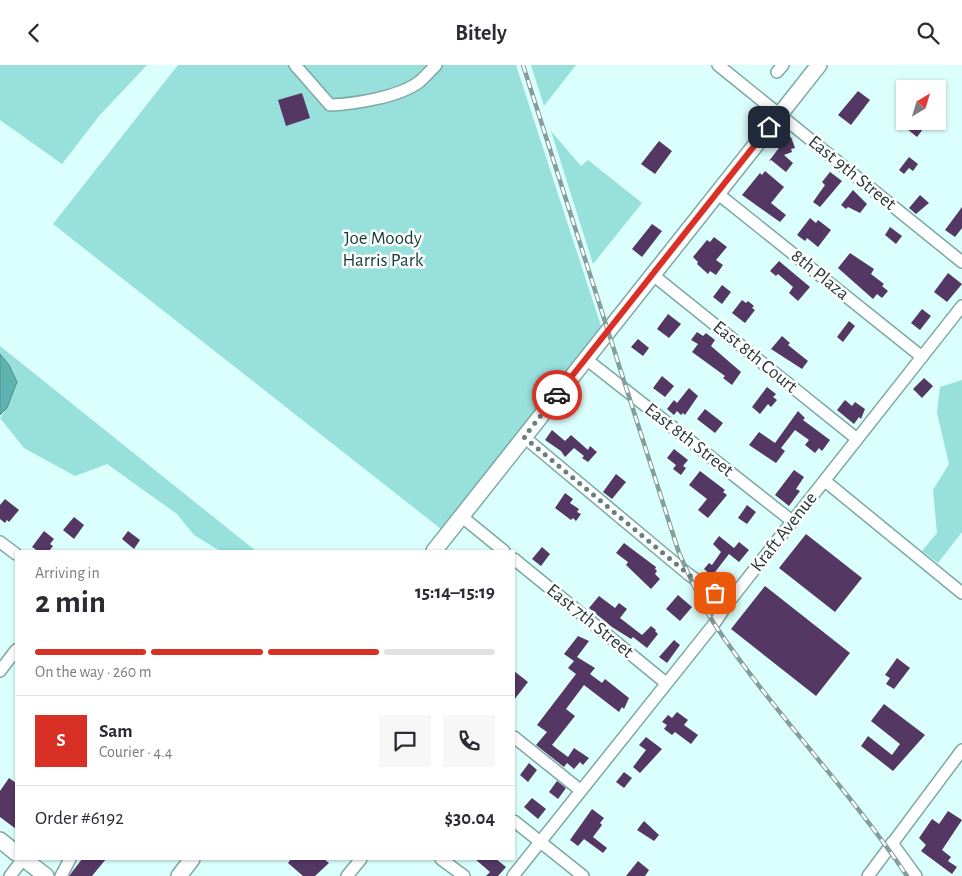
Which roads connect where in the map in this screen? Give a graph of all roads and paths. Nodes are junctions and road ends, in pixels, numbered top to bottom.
1 (295, 65) edge
2 (436, 65) edge
3 (718, 65) edge
4 (818, 65) edge
5 (780, 114) junction
6 (717, 193) junction
7 (962, 262) edge
8 (652, 275) junction
9 (962, 306) edge
10 (922, 357) junction
11 (586, 359) junction
12 (524, 437) junction
13 (857, 439) junction
14 (824, 481) junction
15 (461, 516) junction
16 (792, 521) junction
17 (0, 542) edge
18 (435, 550) edge
19 (503, 550) edge
20 (15, 553) edge
21 (515, 560) edge
22 (962, 593) edge
23 (728, 603) junction
24 (15, 651) edge
25 (0, 671) edge
26 (666, 683) junction
27 (515, 738) edge
28 (962, 750) edge
29 (580, 790) junction
30 (515, 822) edge
31 (0, 840) edge
32 (540, 842) junction
33 (892, 843) junction
34 (15, 852) edge
35 (23, 860) edge
36 (25, 860) edge
37 (69, 860) edge
38 (191, 860) edge
39 (360, 860) edge
40 (443, 860) edge
41 (10, 876) edge
42 (46, 876) edge
43 (61, 876) edge
44 (179, 876) edge
45 (347, 876) edge
46 (464, 876) edge
47 (514, 876) edge
48 (583, 876) edge
49 (868, 876) edge
50 (916, 876) edge

1 - 2 street
3 - 5 street, East 9th Street
4 - 5 main road
5 - 6 main road
5 - 7 street, East 9th Street
6 - 8 main road
6 - 10 street, 8th Plaza
8 - 11 main road
8 - 13 street, East 8th Court
9 - 10 street, Kraft Avenue
10 - 13 street, Kraft Avenue
11 - 12 main road
11 - 16 street, East 8th Street
12 - 15 main road
12 - 23 street
13 - 14 street, Kraft Avenue
14 - 16 street, Kraft Avenue
14 - 22 street
15 - 18 main road
15 - 19 street
16 - 23 street, Kraft Avenue
17 - 20 street
21 - 26 street, East 7th Street
23 - 26 street, Kraft Avenue
24 - 25 street
26 - 29 street, Kraft Avenue
27 - 29 street
28 - 33 street
29 - 32 street, Kraft Avenue
30 - 32 street
31 - 34 main road
32 - 47 street, Kraft Avenue
32 - 48 street
33 - 49 street
33 - 50 street
35 - 41 street
36 - 42 main road
37 - 43 street
38 - 44 main road
39 - 45 street
40 - 46 street

